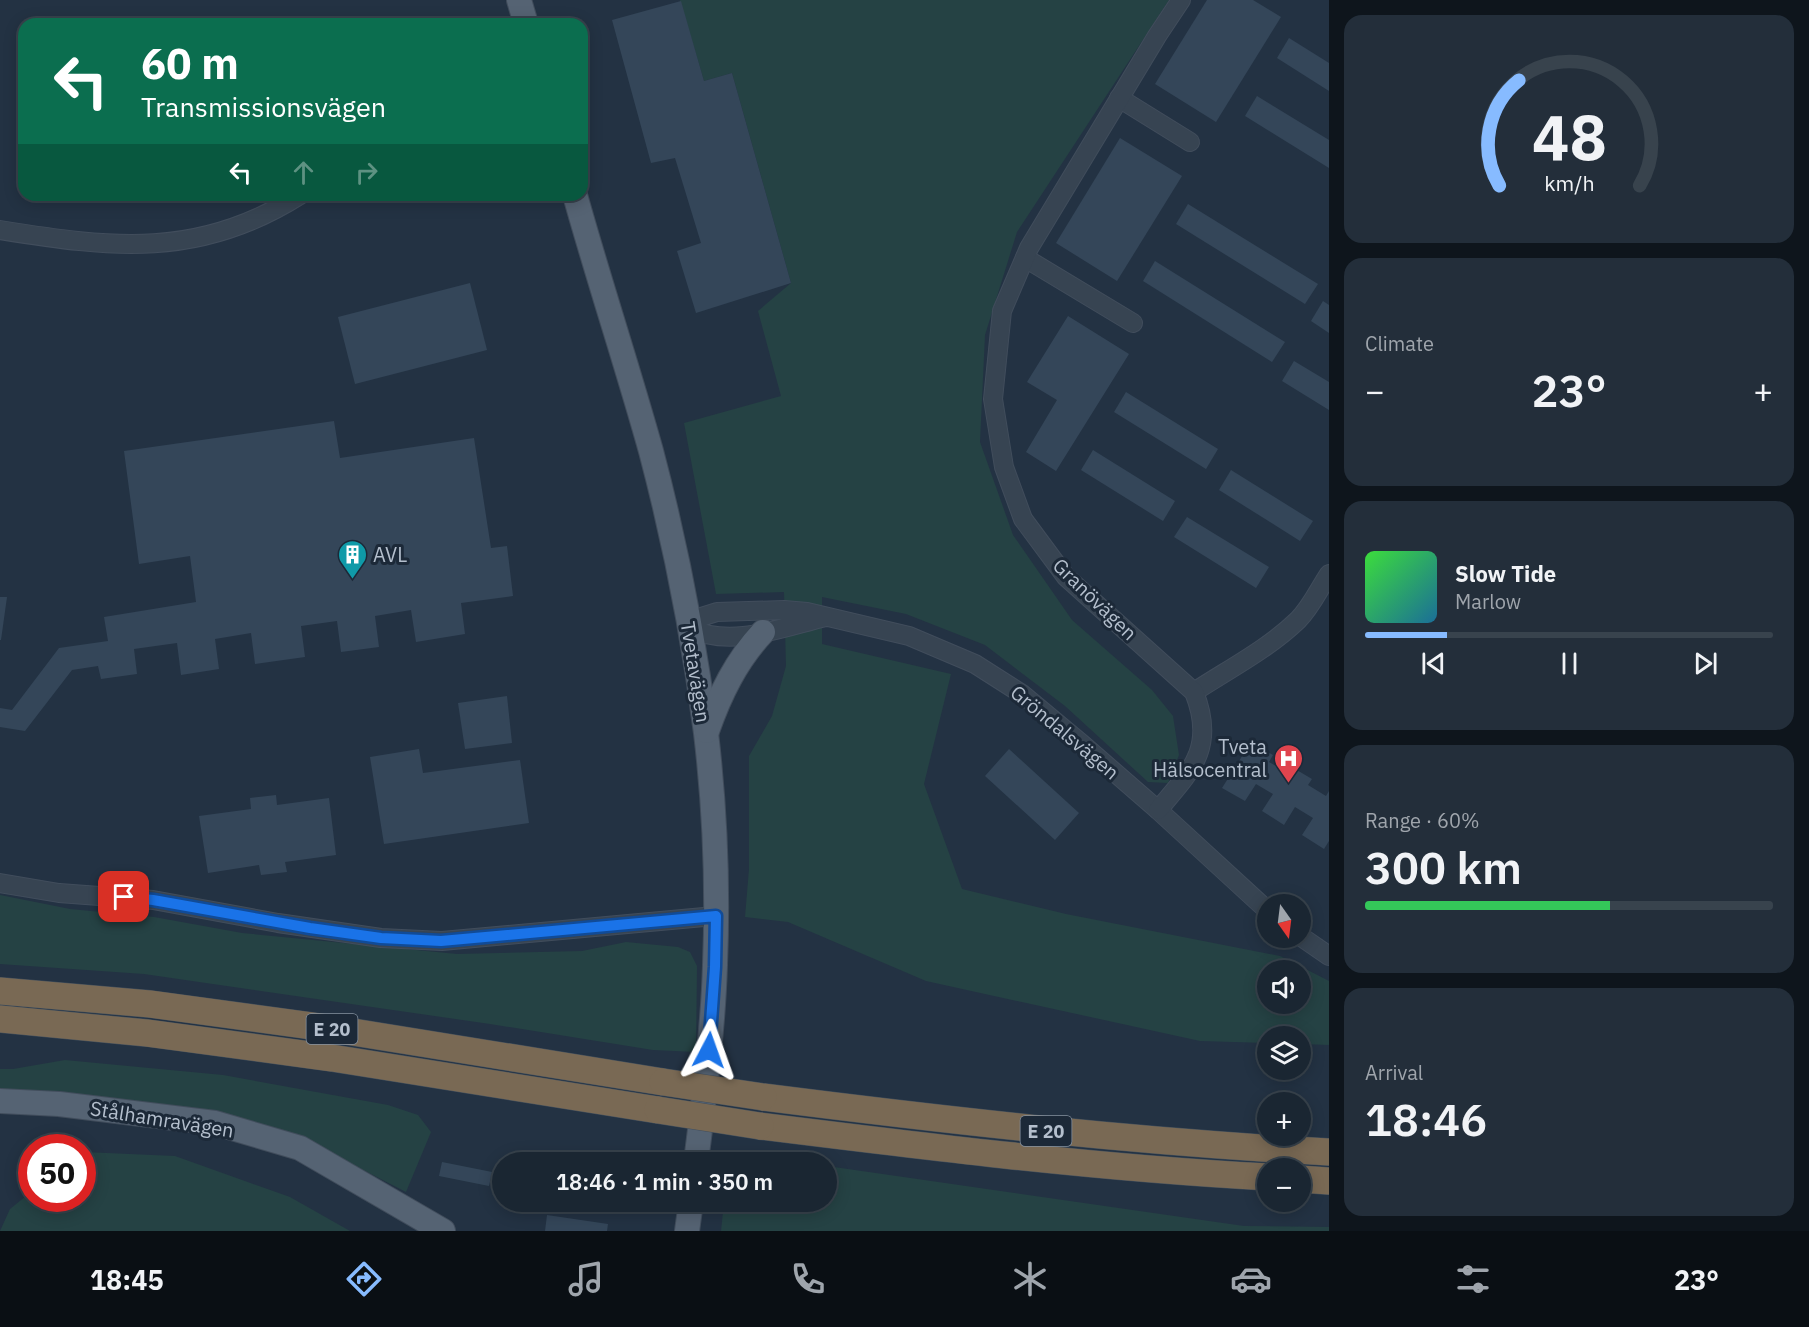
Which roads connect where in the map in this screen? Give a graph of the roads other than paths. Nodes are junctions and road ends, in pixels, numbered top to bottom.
1 (519, 0) edge
2 (1182, 0) edge
3 (524, 18) edge
4 (1119, 98) junction
5 (1190, 142) dead end
6 (289, 201) edge
7 (576, 201) edge
8 (0, 230) edge
9 (1024, 258) junction
10 (1133, 323) dead end
11 (1329, 573) edge
12 (826, 617) junction
13 (688, 628) junction
14 (763, 632) junction
15 (1194, 692) junction
16 (706, 733) junction
17 (1158, 810) junction
18 (0, 883) edge
19 (1257, 901) edge
20 (716, 916) junction
21 (1311, 944) edge
22 (1329, 956) edge
23 (0, 991) edge
24 (0, 1019) edge
25 (0, 1101) edge
26 (697, 1152) edge
27 (1329, 1152) edge
28 (1257, 1177) edge
29 (1311, 1180) edge
30 (1329, 1181) edge
31 (690, 1212) edge
32 (443, 1231) edge
33 (687, 1231) edge

1 - 3 main road
2 - 4 street, Granövägen
4 - 5 street
4 - 9 street, Granövägen
6 - 8 street
7 - 13 main road, Tvetavägen
9 - 10 street
9 - 15 street, Granövägen
11 - 15 street
12 - 13 street, Gröndalsvägen
12 - 14 street, Gröndalsvägen
12 - 17 street, Gröndalsvägen
13 - 14 street, Gröndalsvägen
13 - 16 main road, Tvetavägen
14 - 16 main road
15 - 17 street
16 - 20 main road, Tvetavägen
17 - 19 street, Gröndalsvägen
18 - 20 street
20 - 26 main road, Tvetavägen
21 - 22 street
23 - 27 highway, E 20, bridge
24 - 28 highway, E 20, bridge
25 - 32 main road, Stålhamravägen
29 - 30 highway
31 - 33 main road

